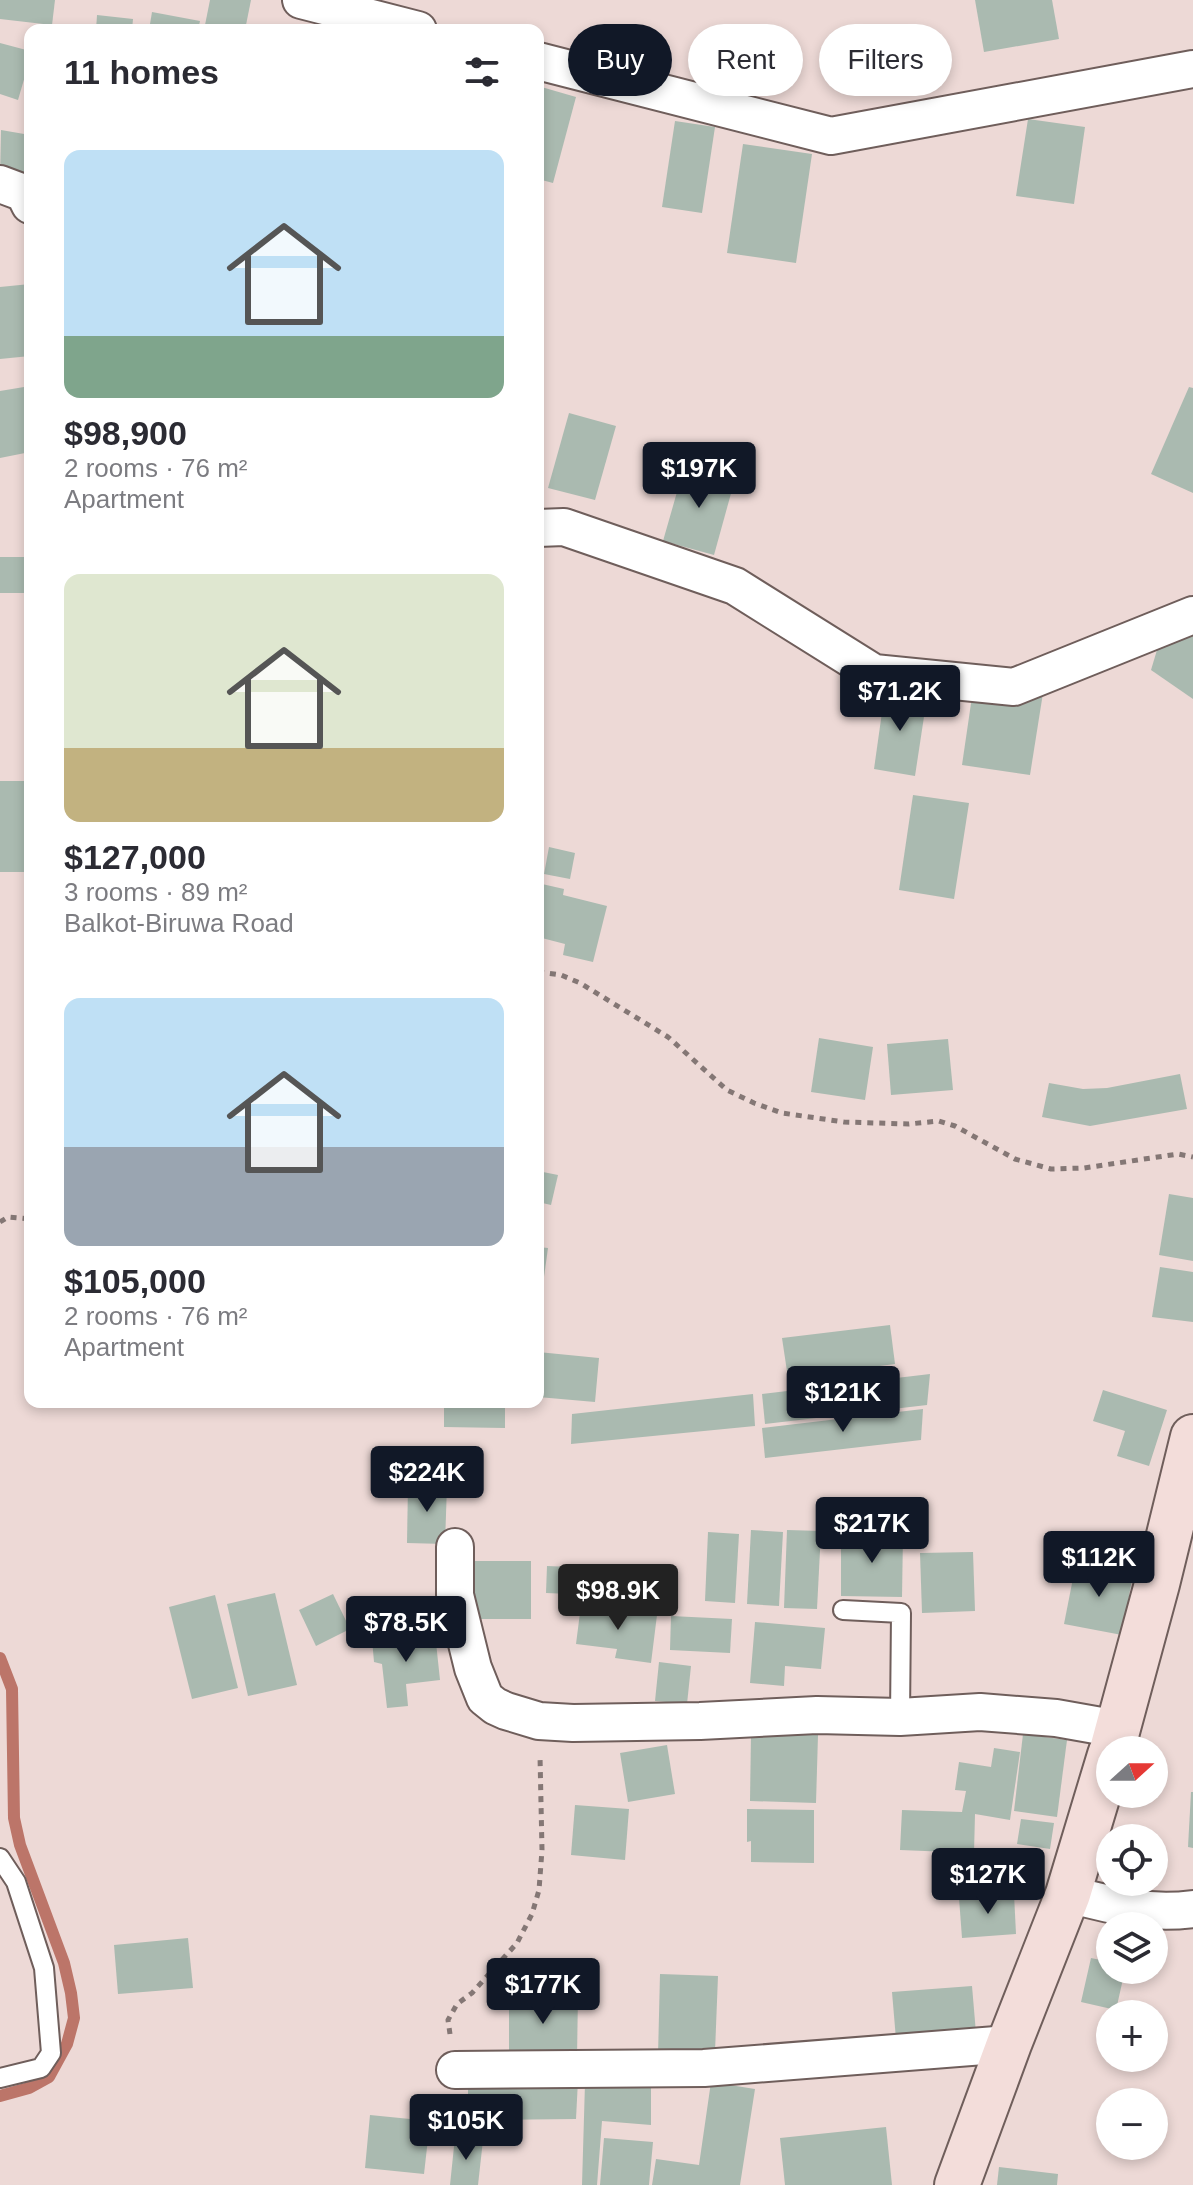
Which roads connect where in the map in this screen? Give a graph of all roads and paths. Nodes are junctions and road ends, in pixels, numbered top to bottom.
1 (301, 0) edge
2 (395, 24) edge
3 (544, 63) edge
4 (1193, 69) edge
5 (0, 184) edge
6 (24, 193) edge
7 (544, 528) edge
8 (1193, 615) edge
9 (544, 973) edge
10 (1193, 1157) edge
11 (24, 1218) edge
12 (0, 1222) edge
13 (1193, 1437) edge
14 (455, 1547) dead end
15 (843, 1610) dead end
16 (900, 1717) junction
17 (539, 1721) junction
18 (1115, 1736) edge
19 (1096, 1737) edge
20 (1096, 1801) edge
21 (0, 1858) edge
22 (1068, 1894) junction
23 (1193, 1909) edge
24 (1009, 2044) junction
25 (455, 2070) joint
26 (0, 2078) edge
27 (957, 2185) edge

1 - 2 street
3 - 4 street
5 - 6 street
7 - 8 street
9 - 10 path
11 - 12 path
13 - 18 main road
14 - 17 street
15 - 16 lane
16 - 17 street
16 - 19 street
17 - 25 path
20 - 22 main road
21 - 26 lane
22 - 23 street
22 - 24 main road
24 - 25 street
24 - 27 main road

